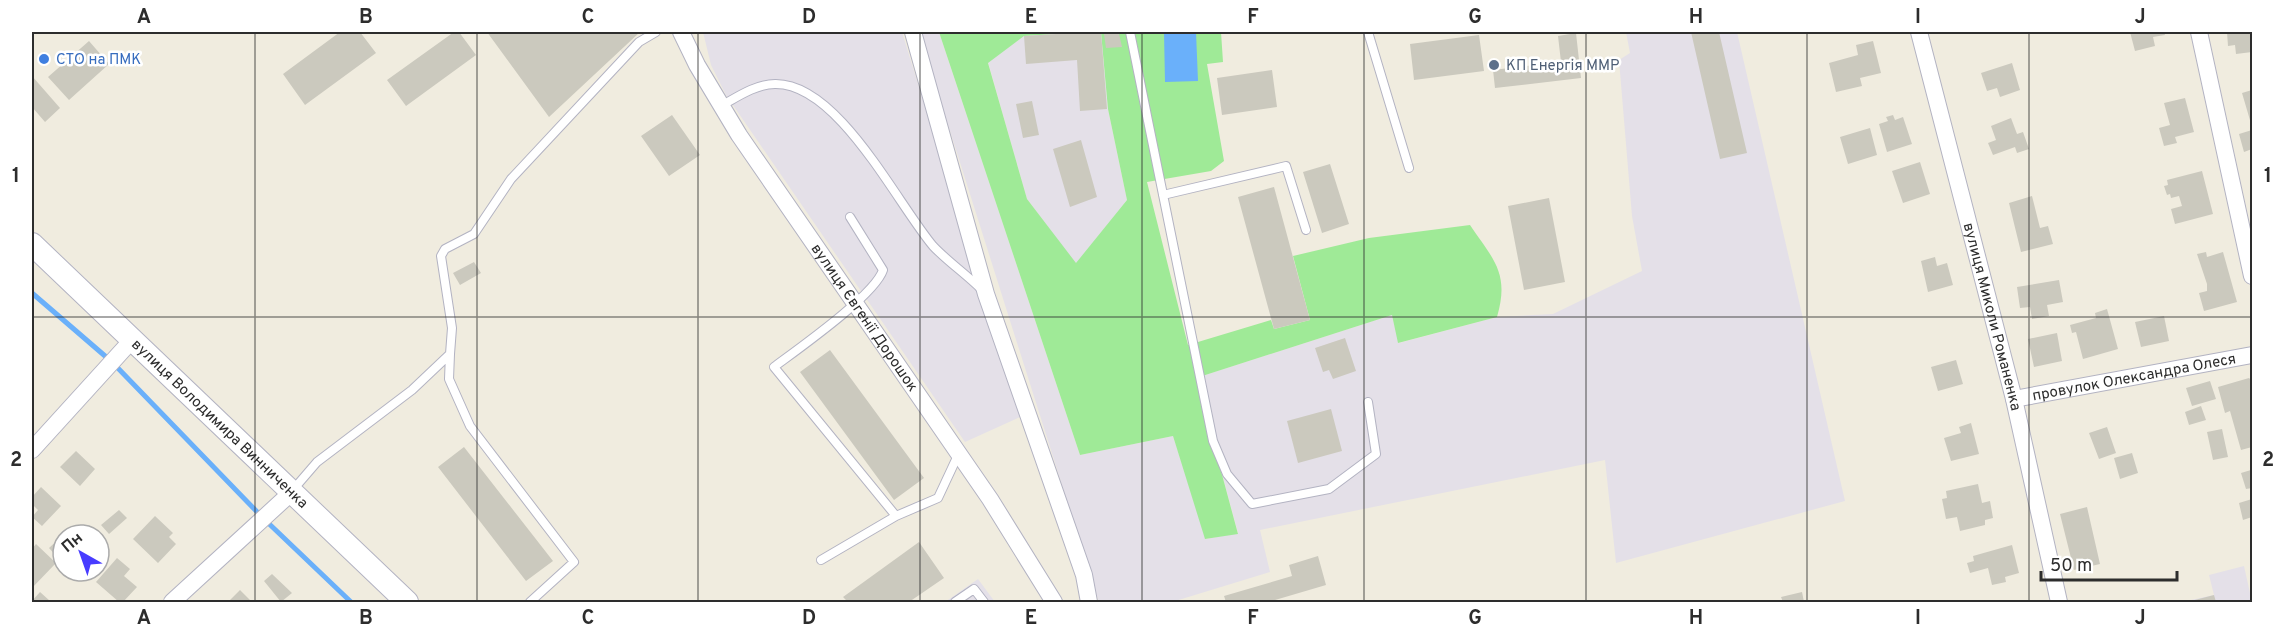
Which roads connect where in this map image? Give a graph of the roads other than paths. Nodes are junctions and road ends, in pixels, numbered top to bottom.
1 (656, 32) edge
2 (681, 32) edge
3 (914, 32) edge
4 (1130, 32) edge
5 (1368, 32) edge
6 (1919, 32) edge
7 (2199, 32) edge
8 (721, 106) junction
9 (1409, 168) dead end
10 (1163, 195) junction
11 (850, 217) dead end
12 (1306, 230) dead end
13 (32, 244) edge
14 (2253, 276) edge
15 (986, 294) junction
16 (853, 303) junction
17 (132, 339) junction
18 (450, 354) junction
19 (2253, 355) edge
20 (2014, 399) junction
21 (1368, 402) dead end
22 (32, 450) edge
23 (958, 453) junction
24 (292, 492) junction
25 (896, 516) junction
26 (821, 560) dead end
27 (172, 603) edge
28 (407, 603) edge
29 (530, 603) edge
30 (956, 603) edge
31 (984, 603) edge
32 (1054, 603) edge
33 (1089, 603) edge
34 (2059, 603) edge

1 - 18 lane
2 - 8 street, вулиця Євгенії Дорошок
3 - 15 street
4 - 10 lane
5 - 9 lane
6 - 20 street, вулиця Миколи Романенка
7 - 14 street
8 - 15 lane
8 - 16 street, вулиця Євгенії Дорошок
10 - 12 lane
10 - 21 lane
11 - 16 lane
13 - 17 main road, вулиця Володимира Винниченка
15 - 33 street
16 - 23 street, вулиця Євгенії Дорошок
16 - 25 lane
17 - 22 street
17 - 24 main road, вулиця Володимира Винниченка
18 - 24 lane
18 - 29 lane
19 - 20 street, провулок Олександра Олеся
20 - 34 street, вулиця Миколи Романенка
23 - 25 lane
23 - 32 street, вулиця Євгенії Дорошок
24 - 27 street
24 - 28 main road, вулиця Володимира Винниченка
25 - 26 lane
30 - 31 lane

